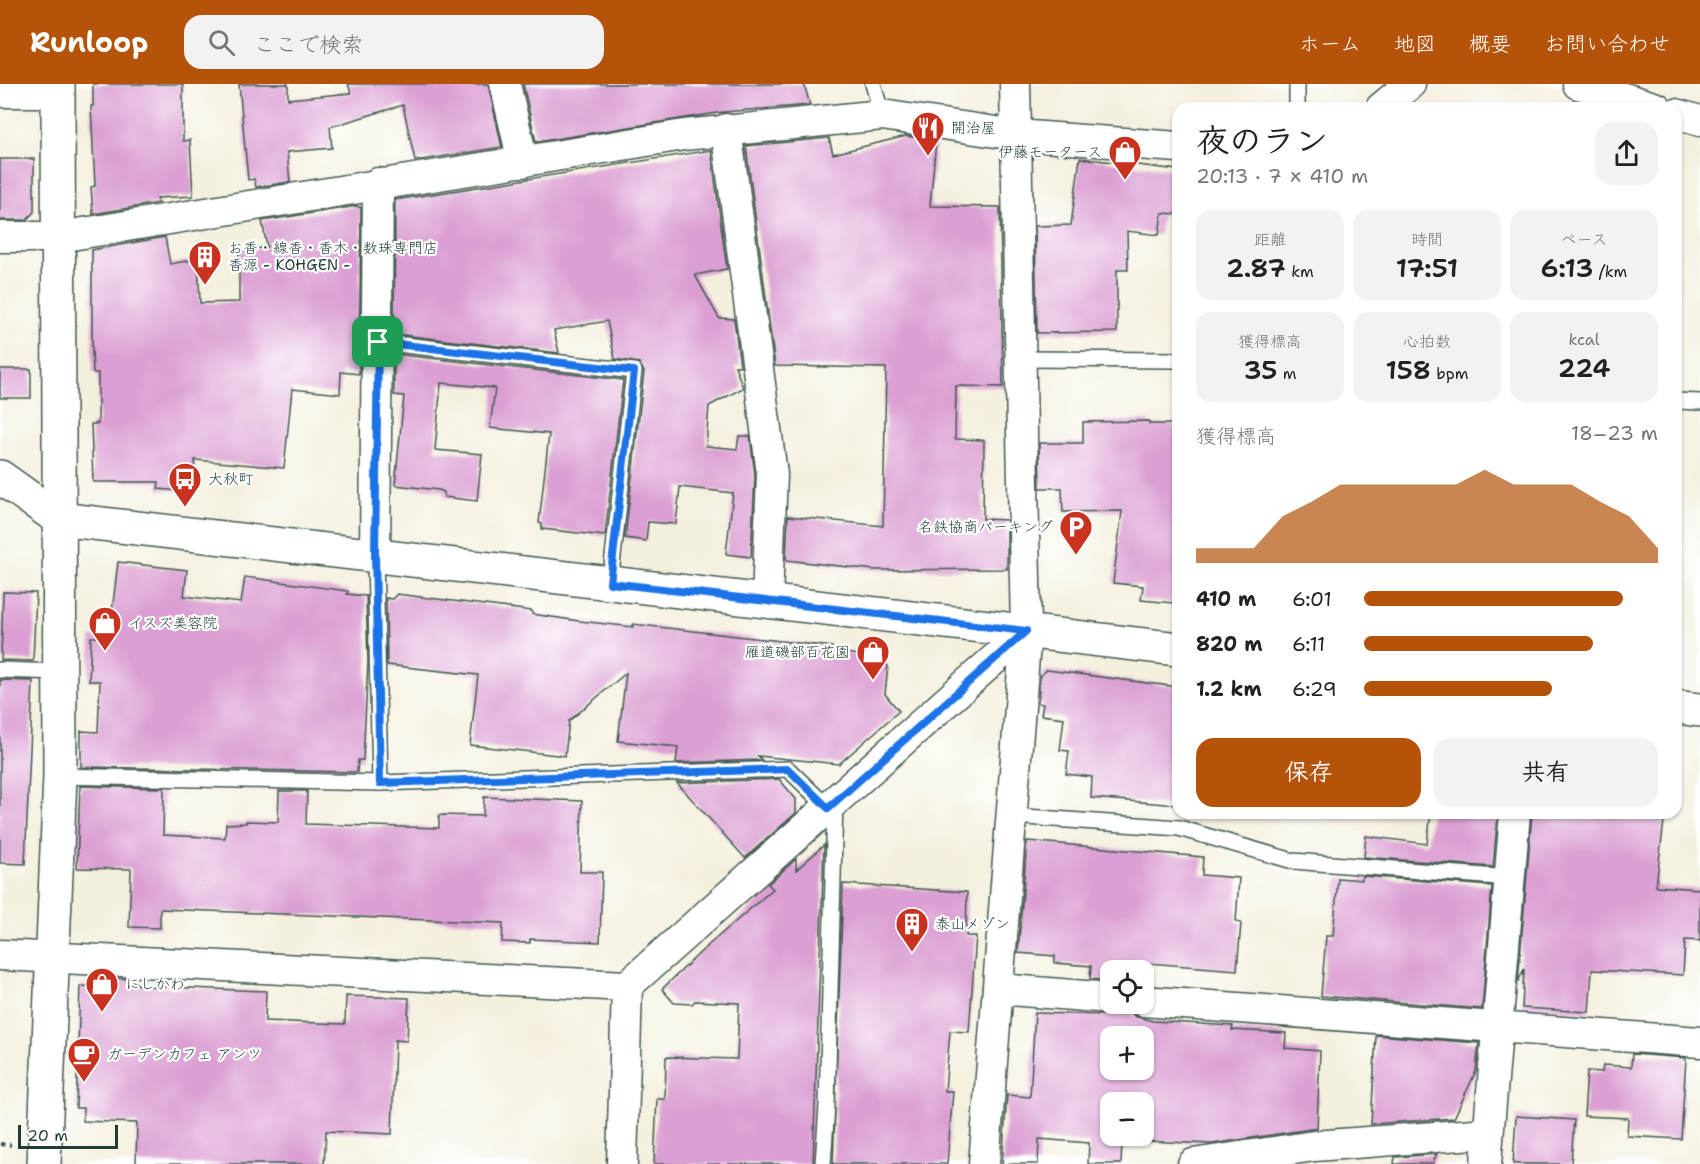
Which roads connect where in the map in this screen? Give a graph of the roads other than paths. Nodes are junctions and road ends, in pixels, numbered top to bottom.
1 (505, 84) edge
2 (873, 84) edge
3 (1015, 84) edge
4 (1297, 84) edge
5 (1410, 84) edge
6 (58, 88) edge
7 (1582, 90) edge
8 (0, 92) edge
9 (1297, 102) edge
10 (1388, 102) edge
11 (1632, 102) edge
12 (882, 116) junction
13 (1682, 116) edge
14 (1700, 121) edge
15 (726, 129) junction
16 (1016, 135) junction
17 (1172, 147) edge
18 (523, 162) junction
19 (378, 183) junction
20 (0, 237) edge
21 (59, 237) junction
22 (378, 342) junction
23 (1022, 358) junction
24 (1172, 360) edge
25 (1682, 400) edge
26 (1700, 402) edge
27 (0, 477) edge
28 (59, 519) junction
29 (375, 555) junction
30 (610, 583) junction
31 (767, 601) junction
32 (1026, 631) junction
33 (1172, 648) edge
34 (0, 670) edge
35 (59, 672) junction
36 (1682, 708) edge
37 (1700, 710) edge
38 (60, 776) junction
39 (380, 783) junction
40 (832, 805) junction
41 (1012, 816) junction
42 (1515, 819) edge
43 (1510, 878) junction
44 (0, 955) edge
45 (53, 957) junction
46 (627, 986) junction
47 (998, 990) junction
48 (1100, 997) edge
49 (1154, 1002) edge
50 (1497, 1028) junction
51 (1700, 1042) edge
52 (1488, 1133) junction
53 (44, 1164) edge
54 (621, 1164) edge
55 (823, 1164) edge
56 (984, 1164) edge
57 (1193, 1164) edge
58 (1486, 1164) edge

1 - 18 street
2 - 12 lane
3 - 16 street
4 - 9 lane
5 - 10 street
6 - 8 street
6 - 21 street
7 - 11 street
12 - 15 street
12 - 16 street
13 - 14 street
15 - 18 street
15 - 31 street
16 - 17 street
16 - 23 street
18 - 19 street
19 - 21 street
19 - 22 street
20 - 21 street
21 - 28 street
22 - 29 street
22 - 30 lane
23 - 24 lane
23 - 32 street
25 - 26 lane
27 - 28 street
28 - 29 street
28 - 35 street
29 - 30 street
29 - 39 lane
30 - 31 street
31 - 32 street
32 - 33 street
32 - 40 street
32 - 41 street
34 - 35 lane
35 - 38 street
36 - 37 street
38 - 39 lane
38 - 45 street
39 - 40 lane
40 - 46 street
40 - 55 lane
41 - 43 lane
41 - 47 street
42 - 43 street
43 - 50 street
44 - 45 street
45 - 46 street
45 - 53 street
46 - 54 street
47 - 48 street
47 - 56 street
49 - 50 street
50 - 51 street
50 - 52 street
52 - 57 street
52 - 58 street

